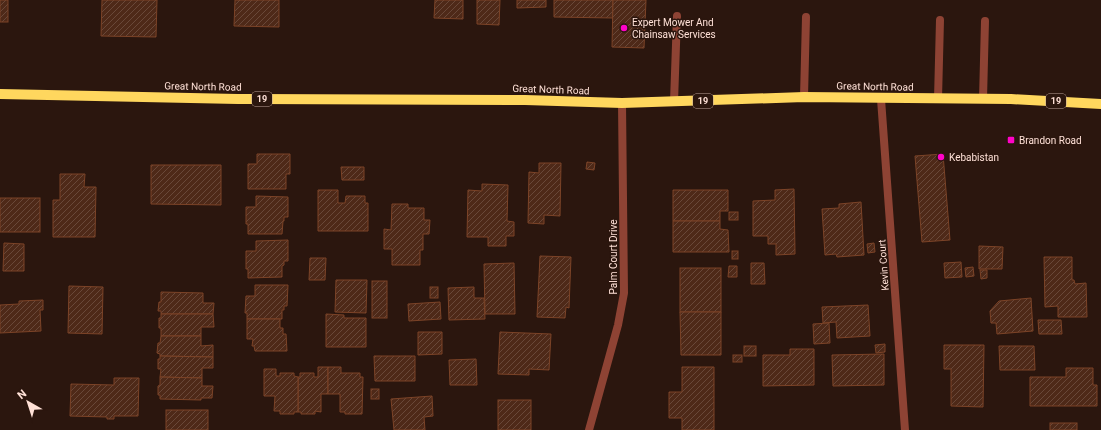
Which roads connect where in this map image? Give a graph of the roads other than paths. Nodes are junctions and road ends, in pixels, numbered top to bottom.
1 (677, 16) dead end
2 (806, 17) dead end
3 (940, 20) dead end
4 (985, 21) dead end
5 (0, 94) edge
6 (804, 97) junction
7 (881, 99) junction
8 (938, 99) junction
9 (984, 100) junction
10 (674, 102) junction
11 (622, 103) junction
12 (1101, 104) edge
13 (589, 430) edge
14 (905, 430) edge

1 - 10 street
2 - 6 street
3 - 8 street
4 - 9 street
5 - 11 main road, Great North Road / 19
6 - 7 main road, Great North Road / 19
6 - 10 main road, Great North Road / 19
7 - 8 main road, Great North Road / 19
7 - 14 street, Kevin Court
8 - 9 main road, Great North Road / 19
9 - 12 main road, Great North Road / 19
10 - 11 main road, Great North Road / 19
11 - 13 street, Palm Court Drive

